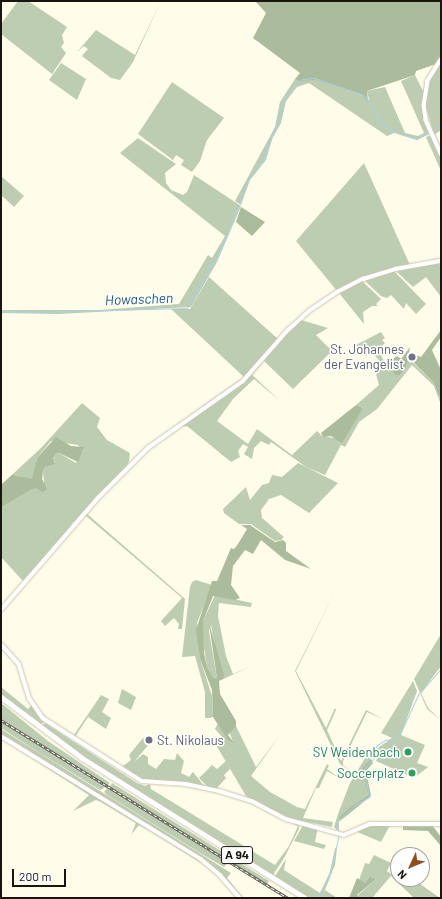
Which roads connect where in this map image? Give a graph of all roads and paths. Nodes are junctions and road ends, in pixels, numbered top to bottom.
1 (441, 60) edge
2 (441, 154) edge
3 (441, 261) edge
4 (1, 610) edge
5 (1, 644) edge
6 (1, 697) edge
7 (1, 701) edge
8 (1, 736) edge
9 (111, 778) junction
10 (117, 782) junction
11 (441, 824) edge
12 (240, 898) edge
13 (299, 898) edge
14 (305, 898) edge

1 - 2 street
3 - 4 street
5 - 11 street
6 - 9 highway, A 94
7 - 9 highway, A 94
8 - 12 street
9 - 10 highway, A 94
10 - 13 highway, A 94
10 - 14 highway, A 94

